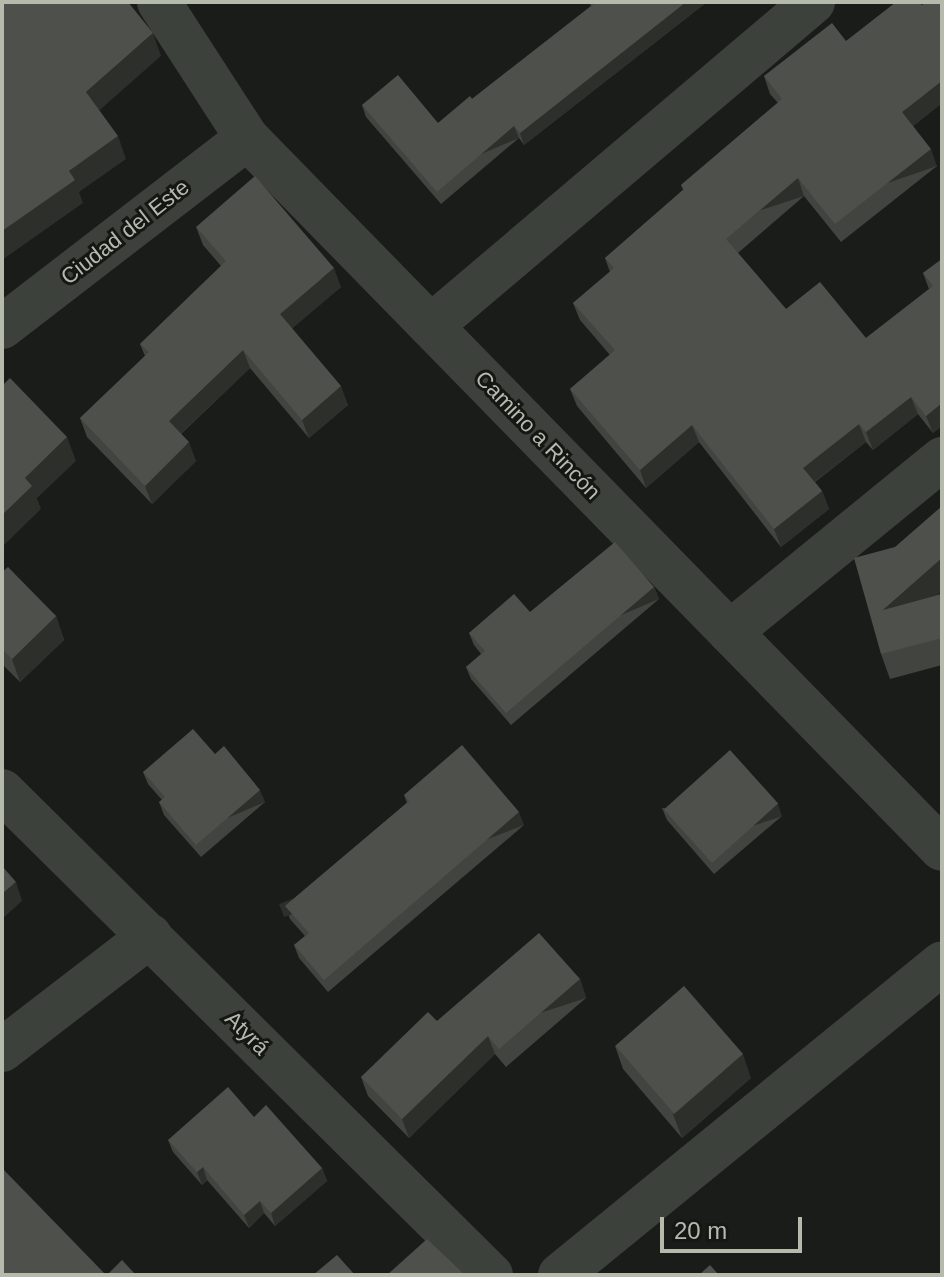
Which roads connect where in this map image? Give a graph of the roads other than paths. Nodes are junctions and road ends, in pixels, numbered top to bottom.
1 (159, 2) edge
2 (813, 2) edge
3 (247, 138) junction
4 (431, 326) junction
5 (2, 327) edge
6 (942, 459) edge
7 (730, 632) junction
8 (2, 791) edge
9 (942, 849) edge
10 (150, 936) junction
11 (942, 964) edge
12 (2, 1050) edge
13 (491, 1275) edge
14 (560, 1275) edge

1 - 3 street, Camino a Rincón
2 - 4 street
3 - 4 street, Camino a Rincón
3 - 5 street, Ciudad del Este
4 - 7 street, Camino a Rincón
6 - 7 street
7 - 9 street, Camino a Rincón
8 - 10 street, Atyrá
10 - 12 street
10 - 13 street, Atyrá
11 - 14 street

